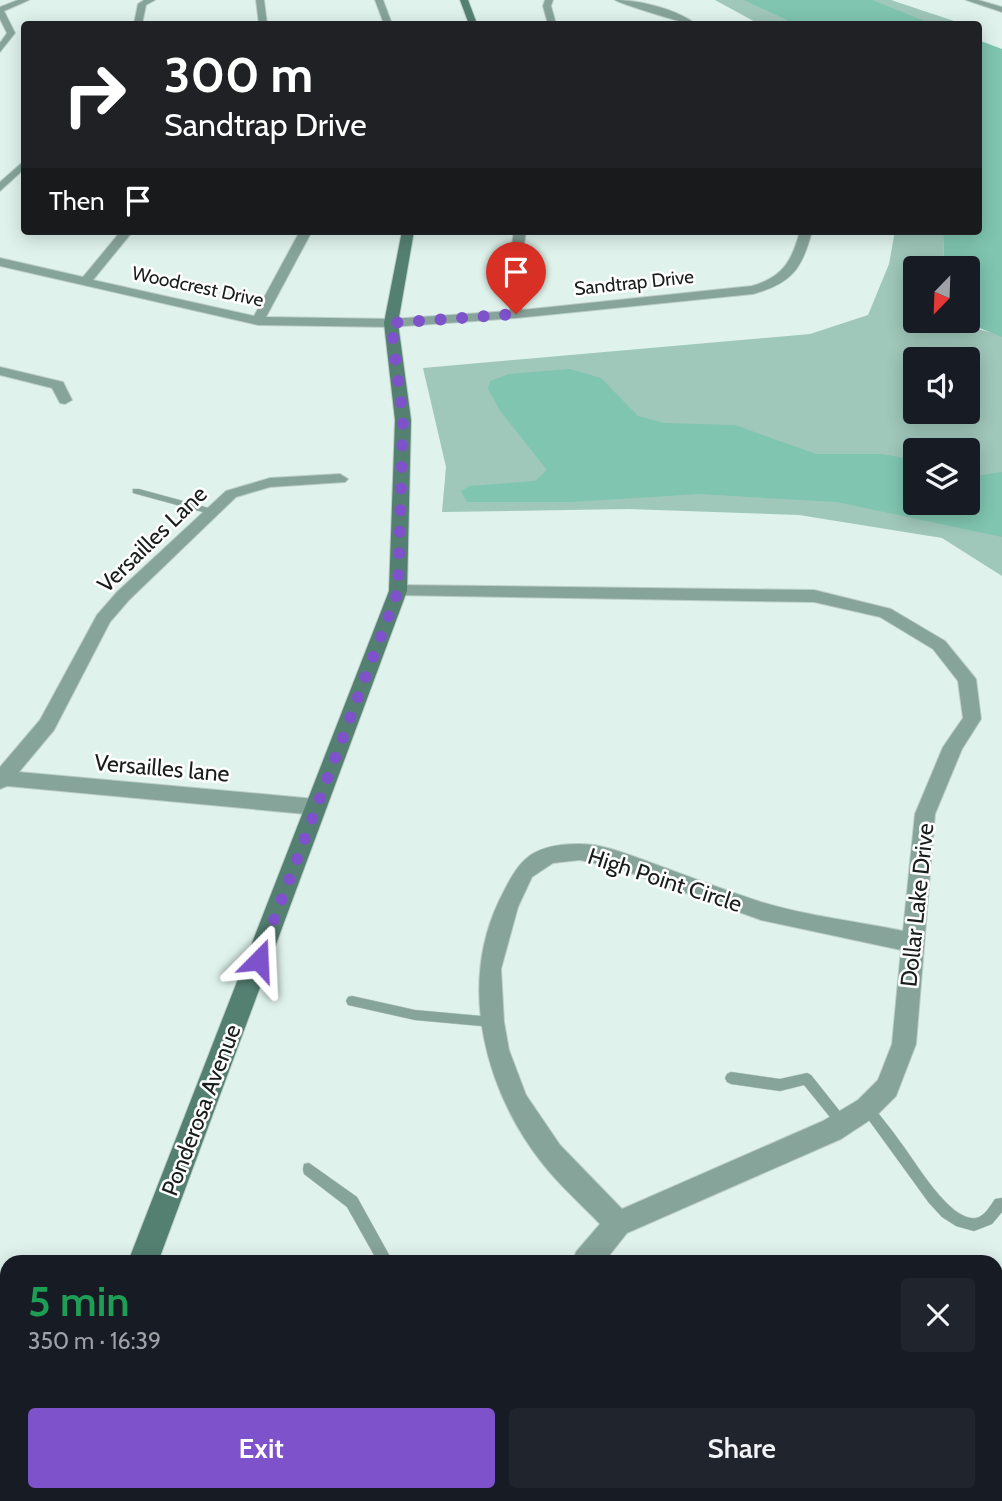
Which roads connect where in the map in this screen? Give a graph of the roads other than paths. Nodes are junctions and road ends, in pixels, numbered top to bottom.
1 (25, 0) edge
2 (151, 0) edge
3 (260, 0) edge
4 (379, 0) edge
5 (464, 0) edge
6 (549, 0) edge
7 (619, 0) edge
8 (970, 0) edge
9 (1002, 10) edge
10 (0, 11) edge
11 (139, 21) edge
12 (263, 21) edge
13 (387, 21) edge
14 (472, 21) edge
15 (551, 21) edge
16 (686, 21) edge
17 (0, 49) edge
18 (21, 167) edge
19 (0, 188) edge
20 (124, 235) edge
21 (304, 235) edge
22 (407, 235) edge
23 (519, 235) edge
24 (805, 235) edge
25 (0, 262) edge
26 (86, 281) junction
27 (516, 314) junction
28 (258, 321) junction
29 (391, 323) junction
30 (0, 371) edge
31 (65, 400) dead end
32 (340, 479) dead end
33 (135, 491) dead end
34 (213, 512) junction
35 (398, 591) junction
36 (2, 780) edge
37 (316, 807) junction
38 (913, 943) junction
39 (352, 1001) dead end
40 (492, 1022) junction
41 (731, 1078) dead end
42 (867, 1108) junction
43 (842, 1123) junction
44 (309, 1169) dead end
45 (1000, 1204) dead end
46 (618, 1224) junction
47 (146, 1255) edge
48 (382, 1255) edge
49 (592, 1255) edge

1 - 10 street
2 - 11 street
3 - 12 street
4 - 13 street
5 - 14 street
6 - 15 street
7 - 16 street
8 - 9 street
10 - 17 street
18 - 19 street
20 - 26 street
21 - 28 street
22 - 29 street, Ponderosa Avenue
23 - 27 street
24 - 27 street, Sandtrap Drive
25 - 26 street, Woodcrest Drive
26 - 28 street, Woodcrest Drive
27 - 29 street, Sandtrap Drive
28 - 29 street, Woodcrest Drive
29 - 35 street, Ponderosa Avenue
30 - 31 street
32 - 34 street, Versailles Lane
33 - 34 lane
34 - 36 street, Versailles Lane
35 - 37 street, Ponderosa Avenue
35 - 38 street, Dollar Lake Drive
36 - 37 street, Versailles lane
37 - 47 street, Ponderosa Avenue
38 - 40 street, High Point Circle
38 - 42 street, Dollar Lake Drive
39 - 40 lane
40 - 46 street, High Point Circle
41 - 43 lane
42 - 43 street, Dollar Lake Drive
42 - 45 lane
43 - 46 street, Dollar Lake Drive
44 - 48 lane
46 - 49 street, Dollar Lake Drive

